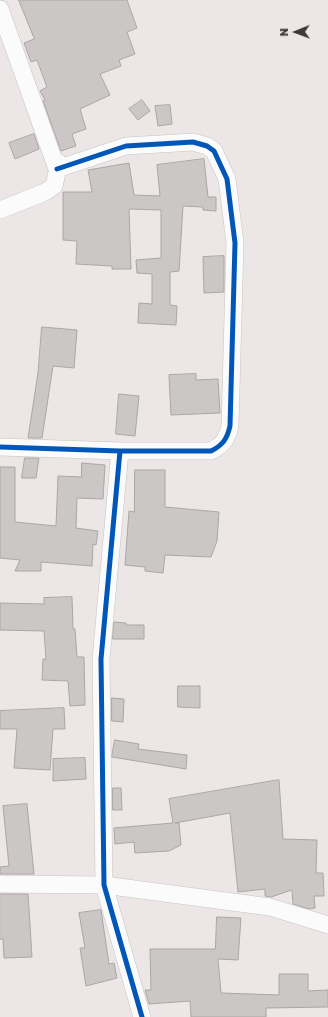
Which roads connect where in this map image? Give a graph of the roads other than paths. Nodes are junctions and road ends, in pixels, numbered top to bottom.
1 (0, 11) edge
2 (57, 170) junction
3 (0, 210) edge
4 (0, 447) edge
5 (120, 451) junction
6 (0, 884) edge
7 (104, 885) junction
8 (328, 925) edge
9 (142, 1017) edge

1 - 2 street
2 - 3 street
2 - 5 street
4 - 5 street
5 - 7 street
6 - 7 street
7 - 8 street
7 - 9 street

